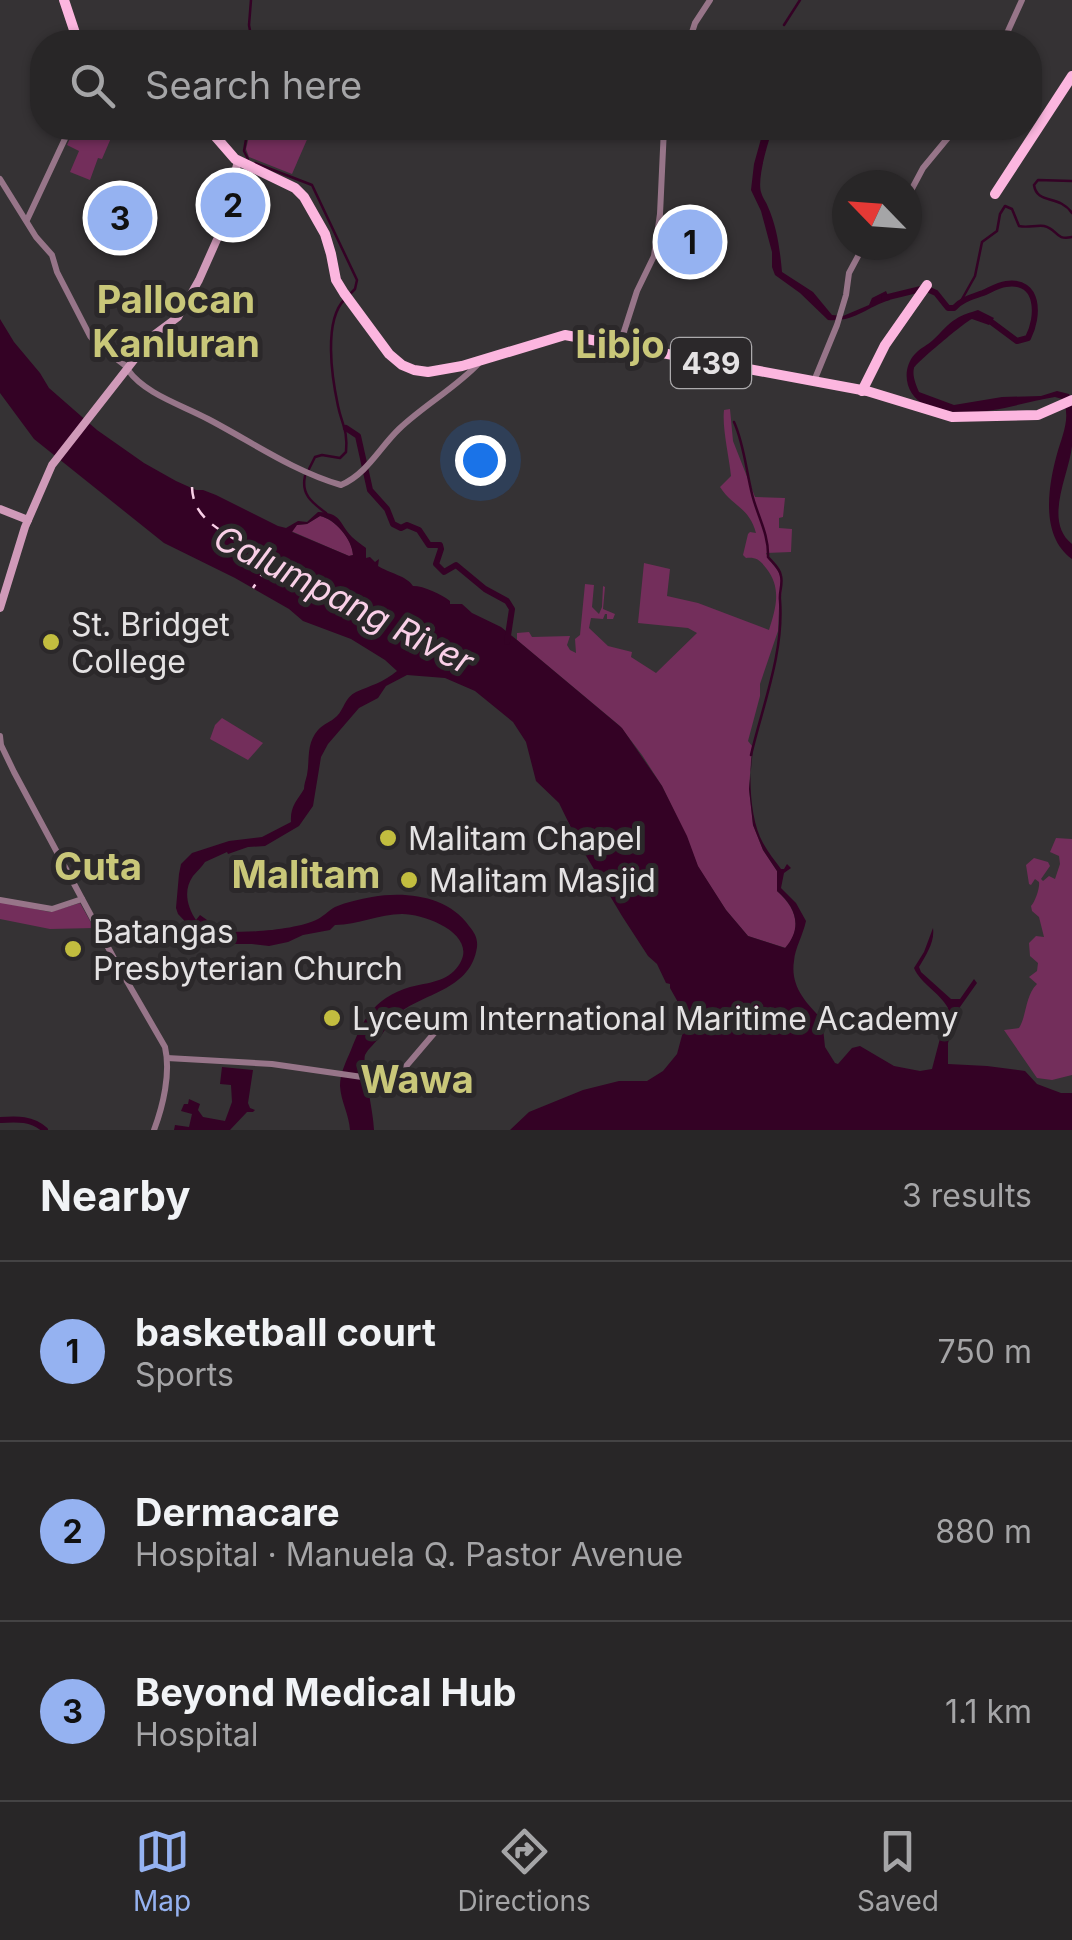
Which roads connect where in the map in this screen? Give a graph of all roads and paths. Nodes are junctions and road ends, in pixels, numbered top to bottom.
1 (64, 0) edge
2 (710, 0) edge
3 (1022, 0) edge
4 (74, 30) edge
5 (693, 30) edge
6 (1008, 30) edge
7 (1072, 76) edge
8 (1042, 122) edge
9 (64, 140) edge
10 (216, 140) edge
11 (663, 140) edge
12 (946, 140) edge
13 (1030, 140) edge
14 (238, 161) junction
15 (922, 170) edge
16 (0, 179) edge
17 (995, 194) dead end
18 (26, 220) junction
19 (855, 260) edge
20 (924, 290) dead end
21 (620, 344) junction
22 (480, 361) junction
23 (813, 383) junction
24 (862, 390) junction
25 (1066, 402) edge
26 (0, 509) edge
27 (28, 520) junction
28 (1, 598) edge
29 (0, 608) edge
30 (0, 736) edge
31 (0, 744) edge
32 (82, 899) junction
33 (0, 900) edge
34 (442, 1024) dead end
35 (167, 1058) junction
36 (154, 1129) edge

1 - 4 main road
2 - 5 street
3 - 6 street
7 - 8 main road
9 - 18 street
10 - 14 main road, 439
11 - 21 street
12 - 15 street
13 - 17 main road
14 - 22 main road, 439
14 - 27 main road
16 - 18 street
18 - 22 street
19 - 23 street
20 - 24 main road
21 - 22 main road, 439
21 - 23 main road, 439
23 - 24 main road, 439
24 - 25 main road, 439
26 - 27 main road
27 - 28 main road
28 - 29 main road
30 - 31 street
31 - 32 street
32 - 33 street
32 - 35 street
34 - 35 street
35 - 36 street

